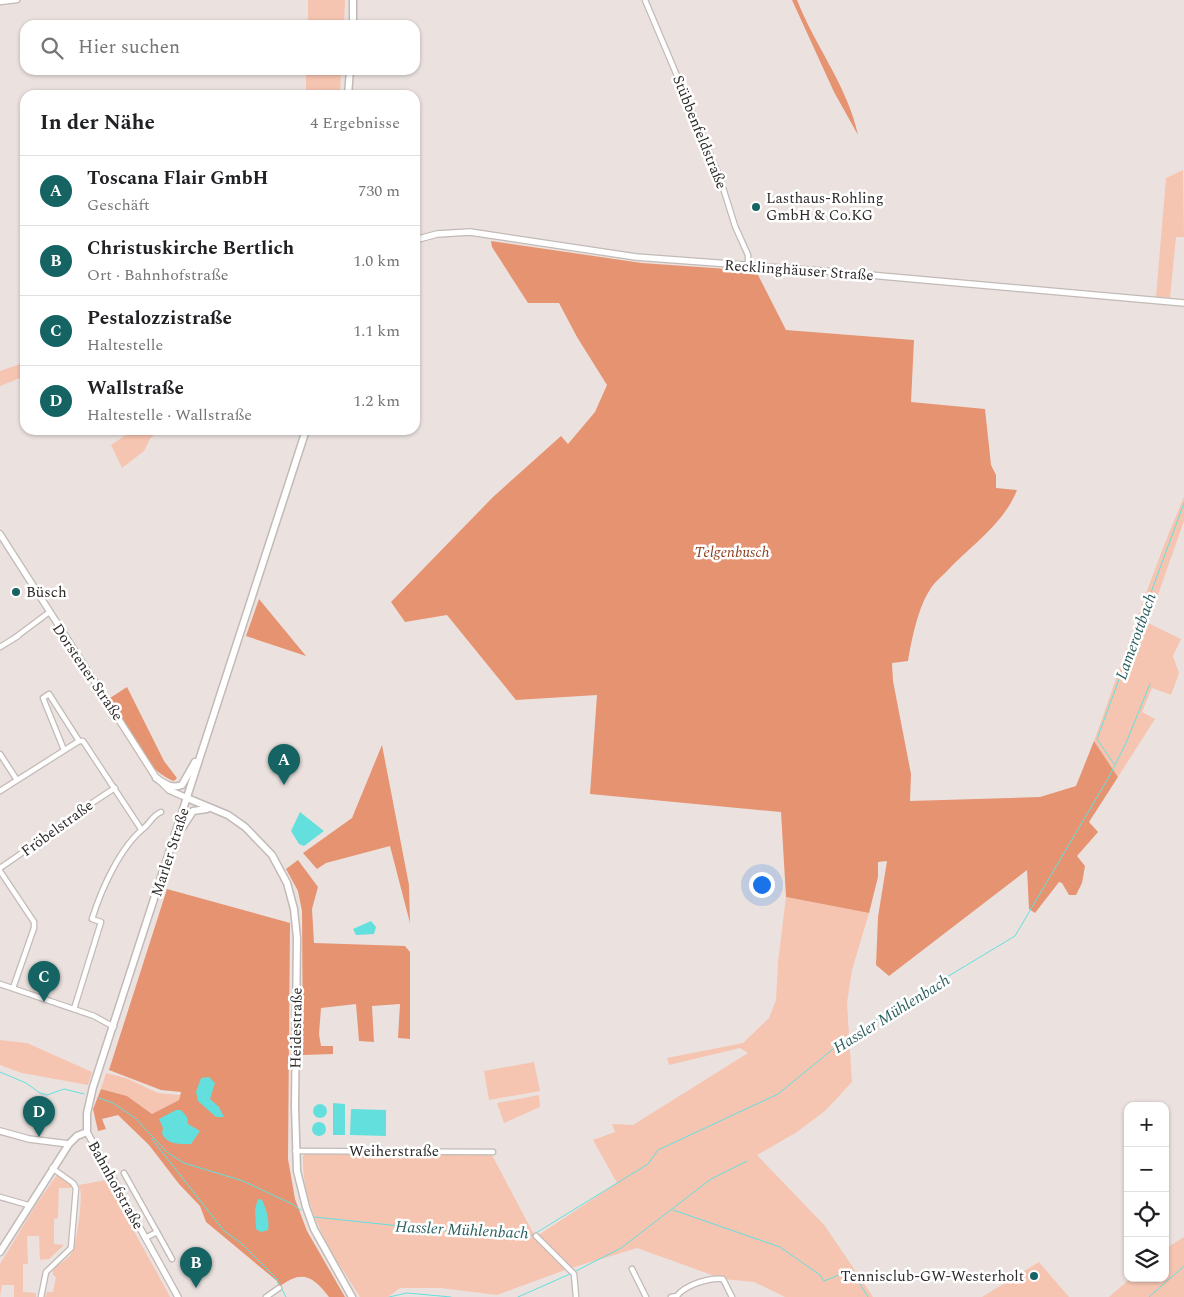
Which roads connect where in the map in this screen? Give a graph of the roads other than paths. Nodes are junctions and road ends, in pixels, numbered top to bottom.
1 (17, 0) edge
2 (353, 0) edge
3 (645, 0) edge
4 (0, 2) edge
5 (353, 20) edge
6 (350, 75) edge
7 (348, 90) edge
8 (420, 239) edge
9 (748, 266) junction
10 (1184, 304) edge
11 (304, 435) edge
12 (0, 534) edge
13 (48, 613) junction
14 (0, 647) edge
15 (81, 741) junction
16 (64, 750) junction
17 (202, 752) junction
18 (0, 754) edge
19 (156, 778) junction
20 (17, 780) junction
21 (115, 788) junction
22 (0, 791) edge
23 (188, 798) junction
24 (161, 812) dead end
25 (228, 815) junction
26 (141, 829) junction
27 (172, 847) junction
28 (0, 870) edge
29 (0, 984) edge
30 (13, 988) junction
31 (74, 1009) junction
32 (114, 1027) junction
33 (0, 1131) edge
34 (87, 1132) junction
35 (69, 1144) junction
36 (295, 1151) junction
37 (493, 1152) dead end
38 (52, 1168) junction
39 (124, 1173) dead end
40 (0, 1197) edge
41 (28, 1205) junction
42 (157, 1232) junction
43 (536, 1236) dead end
44 (146, 1238) junction
45 (0, 1252) edge
46 (172, 1259) dead end
47 (632, 1269) dead end
48 (279, 1288) dead end
49 (679, 1296) edge
50 (41, 1297) edge
51 (178, 1297) edge
52 (266, 1297) edge
53 (352, 1297) edge
54 (576, 1297) edge
55 (646, 1297) edge
56 (671, 1297) edge
57 (732, 1297) edge

1 - 4 street
2 - 5 main road
3 - 9 street, Stübbenfeldstraße
6 - 7 main road
8 - 9 street, Recklinghäuser Straße
9 - 10 street, Recklinghäuser Straße
11 - 17 main road, Marler Straße
12 - 13 street, Dorstener Straße
13 - 14 street
13 - 19 street, Dorstener Straße
15 - 16 street
15 - 16 street
15 - 21 street
16 - 20 street
17 - 19 main road
17 - 23 main road, Marler Straße
18 - 20 street
19 - 23 street, Dorstener Straße
20 - 22 street
21 - 26 street
21 - 28 street, Fröbelstraße
23 - 25 main road, Heidestraße
23 - 27 main road, Marler Straße
24 - 26 street
25 - 27 main road
25 - 36 main road, Heidestraße
26 - 31 street
27 - 32 main road, Marler Straße
28 - 30 street
29 - 30 street
30 - 31 street
31 - 32 street
32 - 34 main road, Marler Straße
33 - 35 street
34 - 35 main road
34 - 44 street, Bahnhofstraße
35 - 38 main road
36 - 37 street, Weiherstraße
36 - 53 main road, Heidestraße
38 - 41 main road
38 - 50 street
39 - 42 street, Bahnhofstraße
40 - 41 street
41 - 45 main road
42 - 44 street, Bahnhofstraße
42 - 46 street, Bahnhofstraße
43 - 54 street
44 - 51 street, Bahnhofstraße
47 - 55 street
48 - 52 street
49 - 56 street
49 - 57 street

